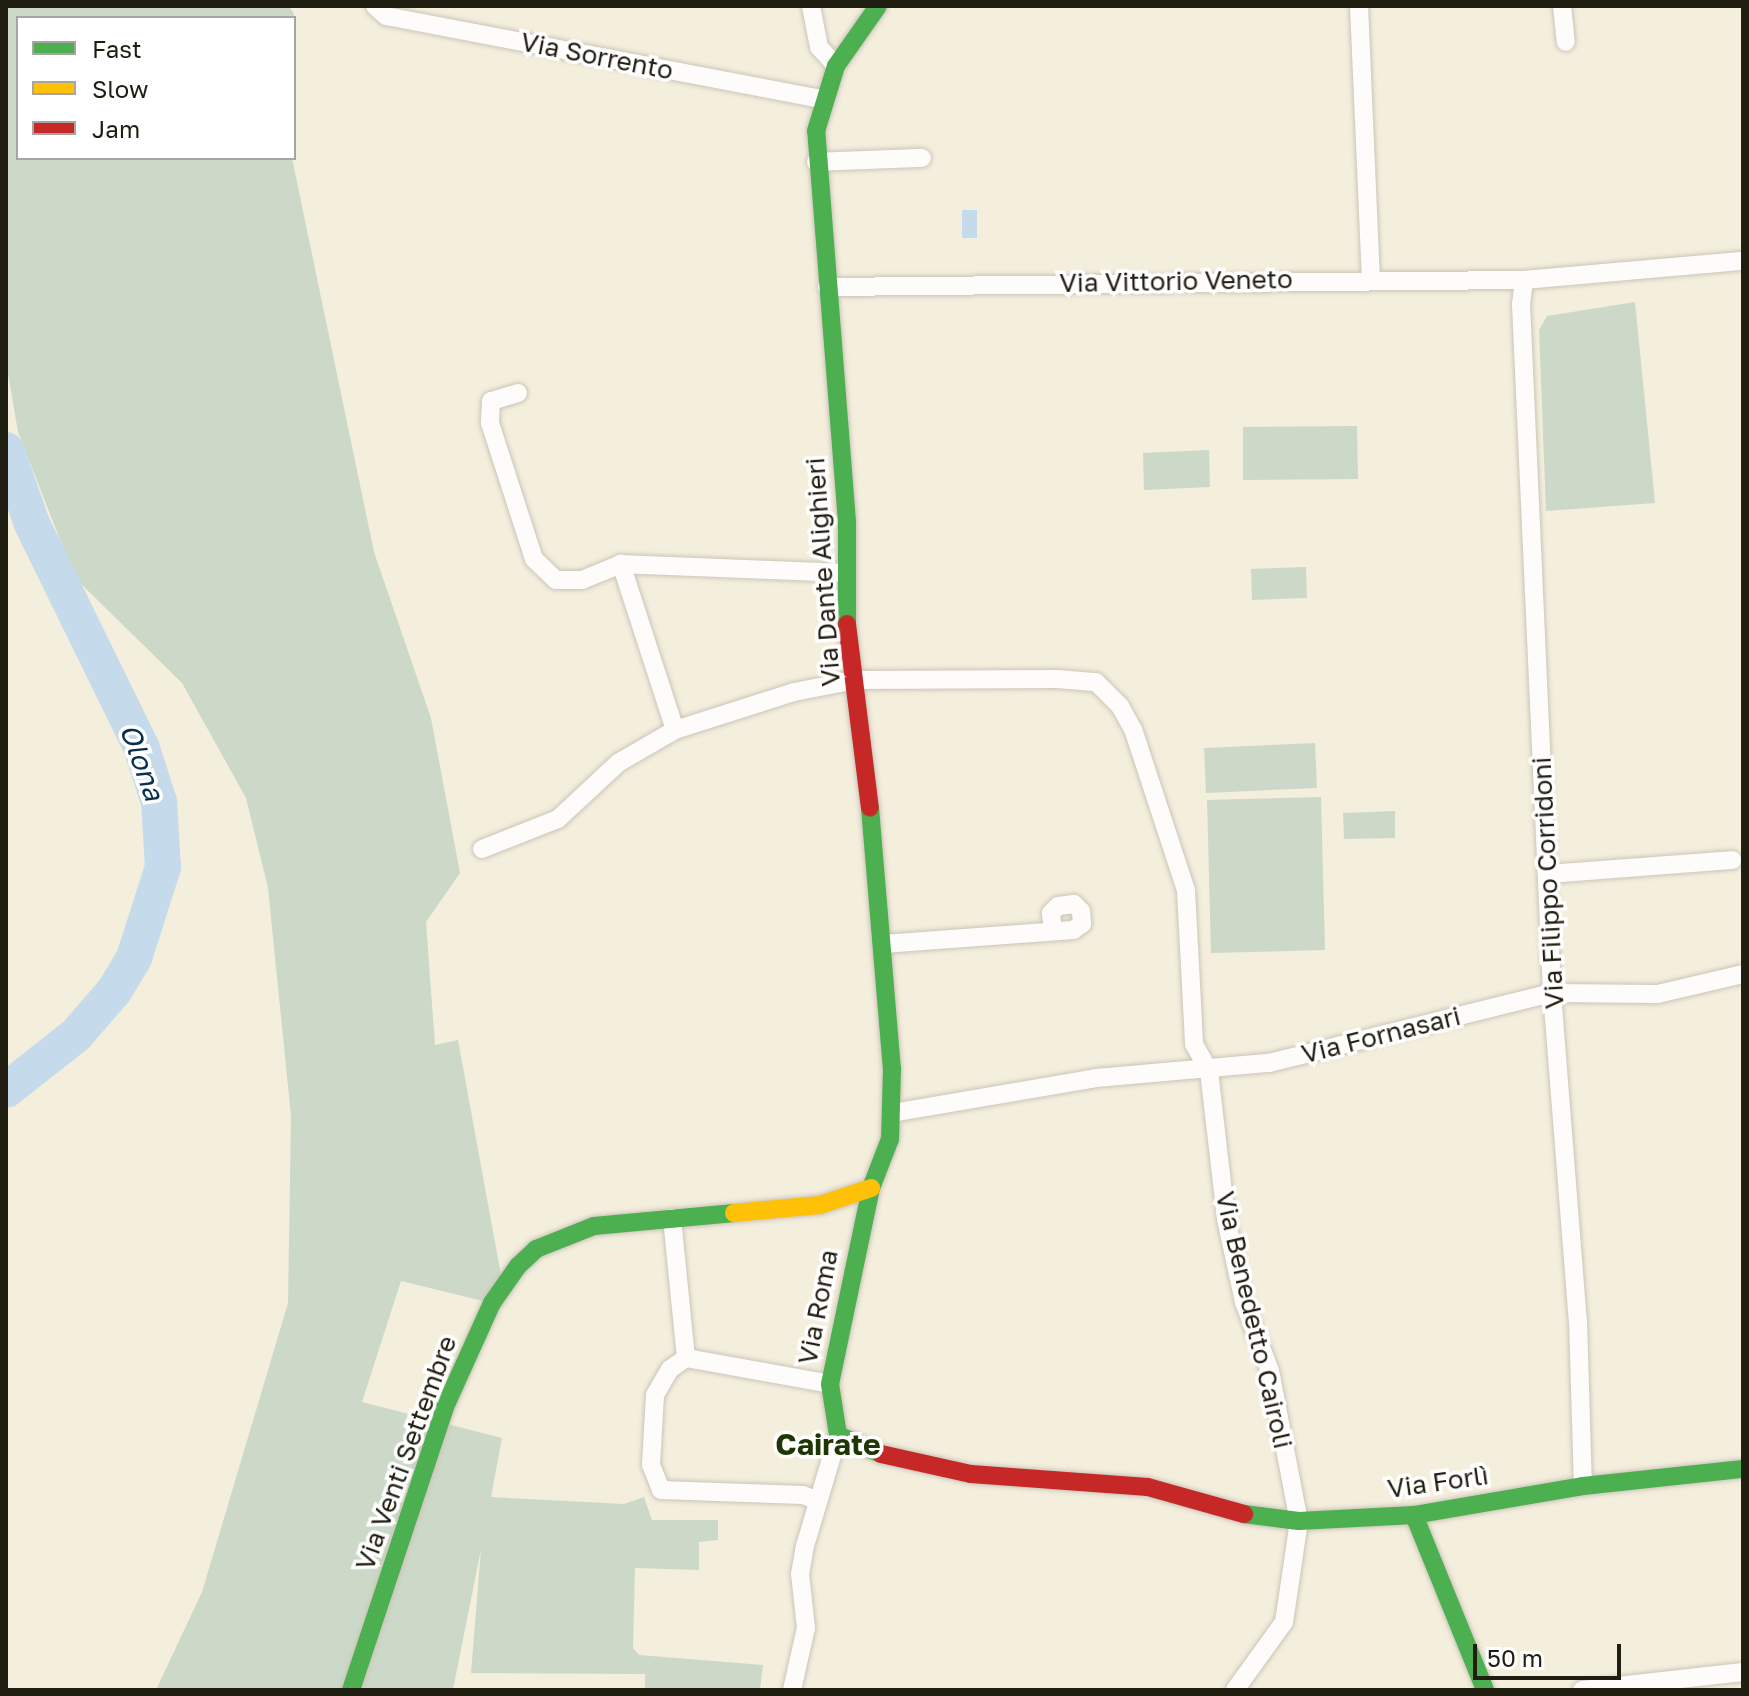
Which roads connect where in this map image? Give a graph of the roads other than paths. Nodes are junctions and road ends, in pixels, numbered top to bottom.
1 (375, 6) edge
2 (811, 6) edge
3 (878, 6) edge
4 (1359, 6) edge
5 (1562, 6) edge
6 (1566, 42) dead end
7 (836, 66) junction
8 (823, 99) junction
9 (922, 158) dead end
10 (816, 162) junction
11 (1743, 261) edge
12 (1371, 278) junction
13 (1524, 280) junction
14 (827, 287) junction
15 (518, 393) dead end
16 (621, 564) junction
17 (844, 573) junction
18 (856, 680) junction
19 (675, 730) junction
20 (482, 849) dead end
21 (1732, 860) dead end
22 (1547, 874) junction
23 (1053, 931) dead end
24 (883, 944) junction
25 (1743, 974) edge
26 (1552, 993) junction
27 (1209, 1071) junction
28 (892, 1113) junction
29 (871, 1188) junction
30 (820, 1205) junction
31 (672, 1218) junction
32 (858, 1241) junction
33 (686, 1358) junction
34 (830, 1384) junction
35 (838, 1435) junction
36 (1743, 1469) edge
37 (1583, 1486) junction
38 (818, 1501) junction
39 (1414, 1515) junction
40 (1299, 1521) junction
41 (1743, 1672) edge
42 (351, 1690) edge
43 (792, 1690) edge
44 (1235, 1690) edge
45 (1485, 1690) edge
46 (1582, 1690) edge

1 - 8 street, Via Sorrento
2 - 7 street
3 - 7 street, Via Dante Alighieri
4 - 12 street
5 - 6 street
7 - 8 street, Via Dante Alighieri
8 - 10 street, Via Dante Alighieri
9 - 10 street
10 - 14 street, Via Dante Alighieri
11 - 13 street, Via Vittorio Veneto
12 - 13 street, Via Vittorio Veneto
12 - 14 street, Via Vittorio Veneto
13 - 22 street, Via Filippo Corridoni
14 - 17 street, Via Dante Alighieri
15 - 16 street
16 - 17 street
16 - 19 street
17 - 18 street, Via Dante Alighieri
18 - 19 street, Via Benedetto Cairoli
18 - 24 street, Via Dante Alighieri
18 - 27 street, Via Benedetto Cairoli
19 - 20 street, Via Benedetto Cairoli
21 - 22 street
22 - 26 street, Via Filippo Corridoni
23 - 24 street
24 - 28 street, Via Dante Alighieri
25 - 26 street, Via Fornasari
26 - 27 street, Via Fornasari
26 - 37 street, Via Filippo Corridoni
27 - 28 street, Via Fornasari
27 - 40 street, Via Benedetto Cairoli
28 - 29 street, Via Dante Alighieri
29 - 30 street, Via Venti Settembre
29 - 32 street, Via Dante Alighieri
30 - 31 street, Via Venti Settembre
30 - 32 street
31 - 33 street
31 - 42 street, Via Venti Settembre
32 - 34 street, Via Roma
33 - 34 street
33 - 38 street
34 - 35 street, Via Roma
35 - 38 street
35 - 40 street, Via Forlì
36 - 37 street, Via Forlì
37 - 39 street, Via Forlì
38 - 43 street
39 - 40 street, Via Forlì
39 - 45 street
40 - 44 street, Via Benedetto Cairoli
41 - 46 street

